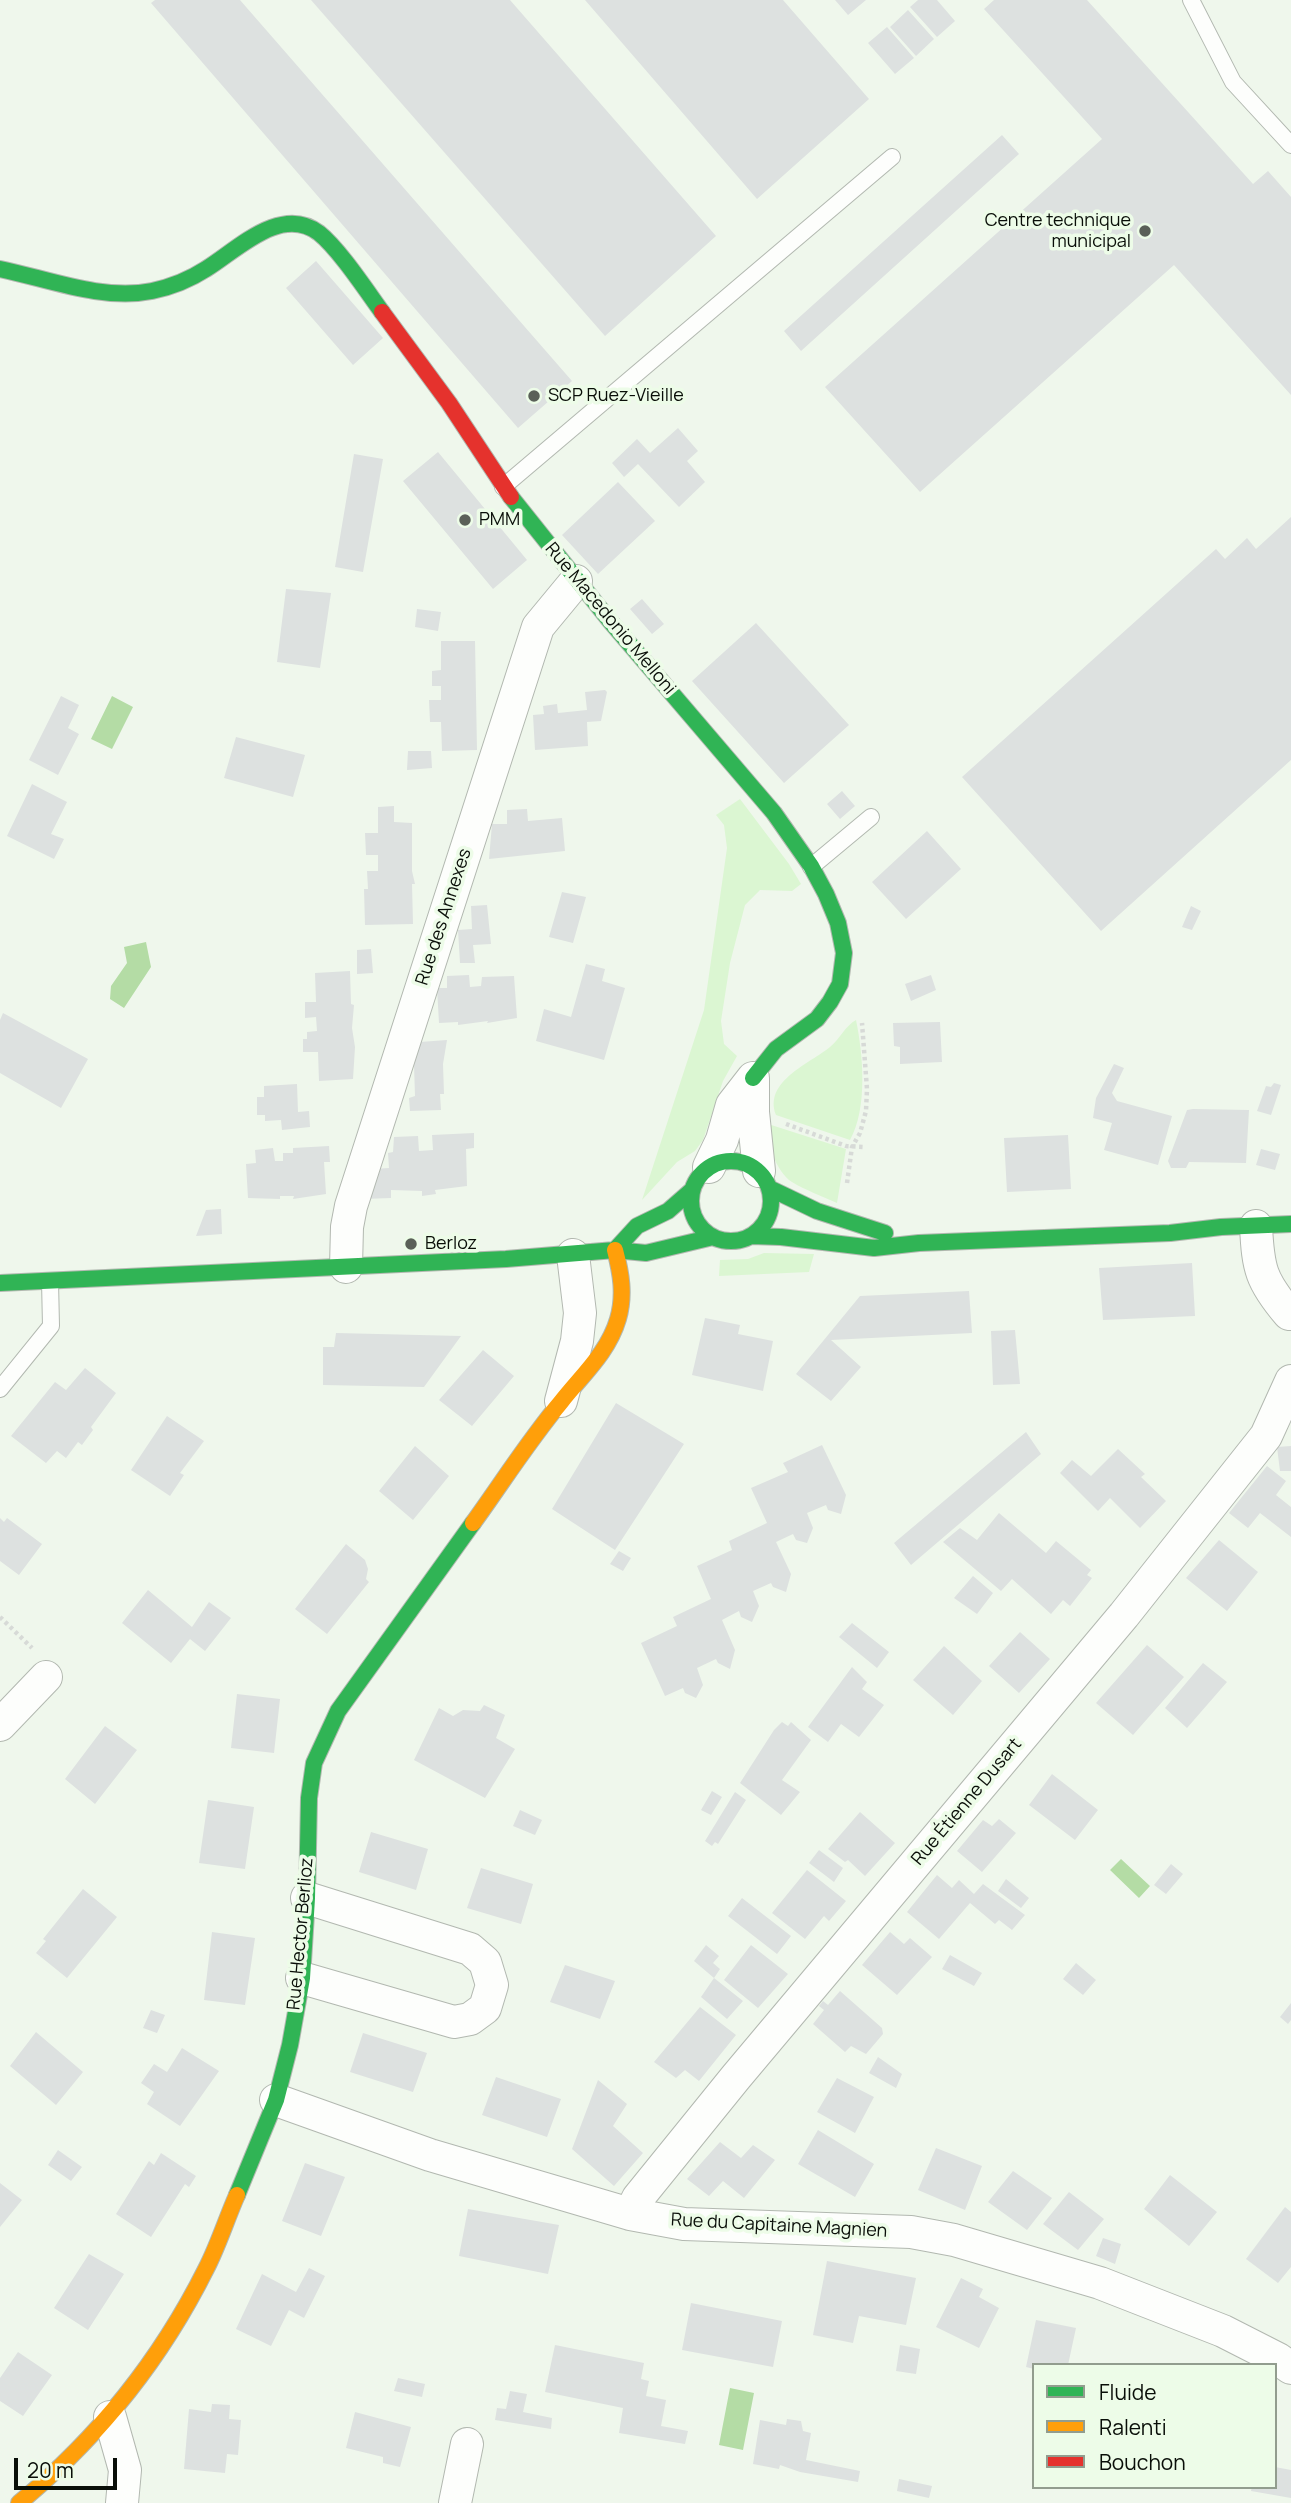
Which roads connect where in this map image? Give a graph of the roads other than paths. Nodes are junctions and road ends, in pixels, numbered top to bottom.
1 (1191, 0) edge
2 (1291, 145) edge
3 (892, 157) dead end
4 (0, 268) edge
5 (503, 487) junction
6 (576, 581) junction
7 (871, 817) dead end
8 (811, 867) junction
9 (753, 1078) junction
10 (701, 1179) junction
11 (764, 1180) junction
12 (1291, 1224) edge
13 (1256, 1226) junction
14 (751, 1236) junction
15 (713, 1237) junction
16 (919, 1243) junction
17 (615, 1250) junction
18 (573, 1255) junction
19 (346, 1267) junction
20 (50, 1281) junction
21 (0, 1283) edge
22 (1290, 1314) edge
23 (1291, 1381) edge
24 (0, 1389) edge
25 (561, 1401) junction
26 (46, 1677) road end
27 (0, 1725) edge
28 (307, 1898) junction
29 (302, 1979) junction
30 (276, 2100) junction
31 (630, 2214) junction
32 (1287, 2356) edge
33 (110, 2417) junction
34 (467, 2444) dead end
35 (19, 2503) edge
36 (122, 2503) edge
37 (455, 2503) edge

1 - 2 lane
3 - 5 lane
4 - 5 street, Rue Macedonio Melloni
5 - 6 street, Rue Macedonio Melloni
6 - 8 street, Rue Macedonio Melloni
6 - 19 street, Rue des Annexes
7 - 8 lane
8 - 9 street, Rue Macedonio Melloni
9 - 10 street, Rue Macedonio Melloni
9 - 11 street
10 - 11 street
10 - 15 street
10 - 17 street
11 - 14 street
11 - 16 street
12 - 13 street
13 - 16 street
13 - 22 street
14 - 15 street
14 - 16 street
15 - 17 street
17 - 18 street
17 - 25 street, Rue Hector Berlioz
18 - 19 street
18 - 25 street, Rue Hector Berlioz
19 - 20 street
20 - 21 street
20 - 24 lane
23 - 31 street, Rue Étienne Dusart
25 - 28 street, Rue Hector Berlioz
26 - 27 street
28 - 29 street, Rue Hector Berlioz
28 - 29 street
29 - 30 street, Rue Hector Berlioz
30 - 31 street, Rue du Capitaine Magnien
30 - 33 street, Rue Hector Berlioz
31 - 32 street, Rue du Capitaine Magnien
33 - 35 street, Rue Hector Berlioz
33 - 36 street
34 - 37 street

